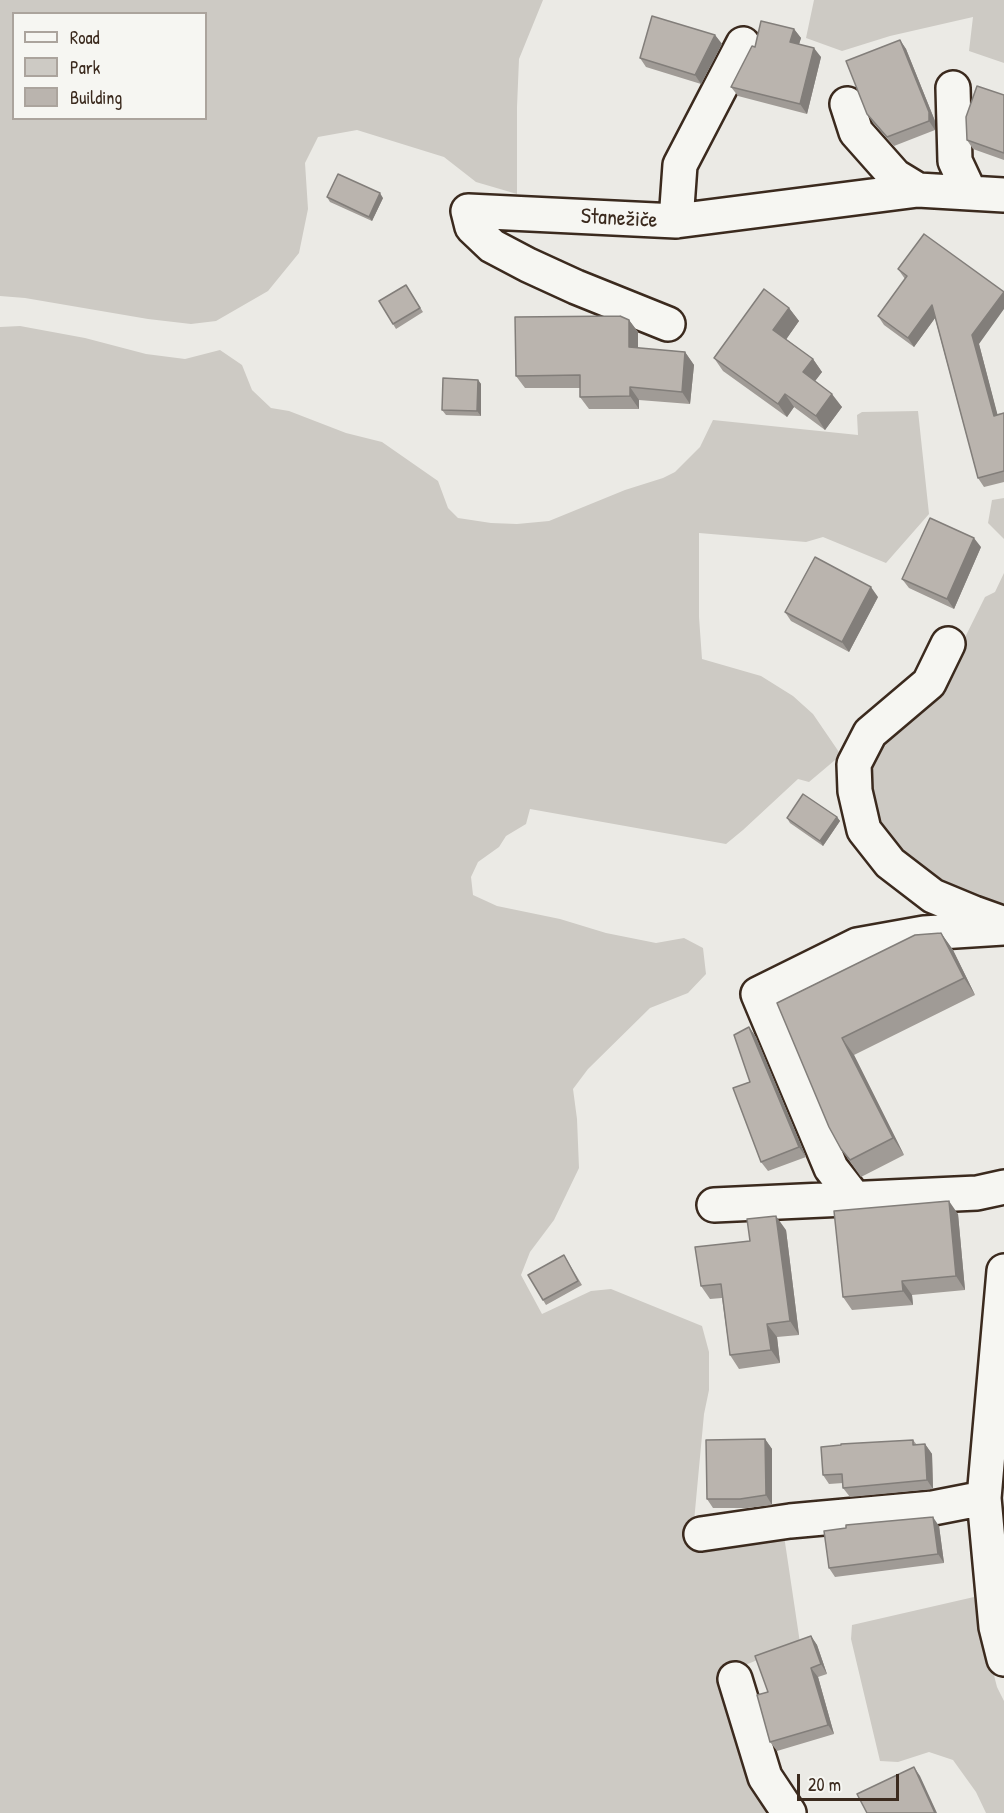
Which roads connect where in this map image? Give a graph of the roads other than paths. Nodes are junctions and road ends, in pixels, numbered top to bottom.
1 (742, 44) dead end
2 (953, 88) dead end
3 (847, 104) dead end
4 (918, 190) junction
5 (970, 193) junction
6 (1004, 195) edge
7 (676, 221) junction
8 (668, 324) dead end
9 (948, 644) dead end
10 (1004, 926) edge
11 (1004, 1187) edge
12 (855, 1199) junction
13 (714, 1205) dead end
14 (1004, 1271) edge
15 (984, 1498) junction
16 (701, 1534) dead end
17 (1004, 1659) edge
18 (735, 1679) dead end
19 (789, 1813) edge

1 - 7 street
2 - 5 street
3 - 4 street
4 - 5 street, Stanežiče
4 - 7 street, Stanežiče
5 - 6 street, Stanežiče
7 - 8 street, Stanežiče
9 - 10 street
10 - 12 street
11 - 12 street
12 - 13 street
14 - 15 street
15 - 16 street
15 - 17 street
18 - 19 street

